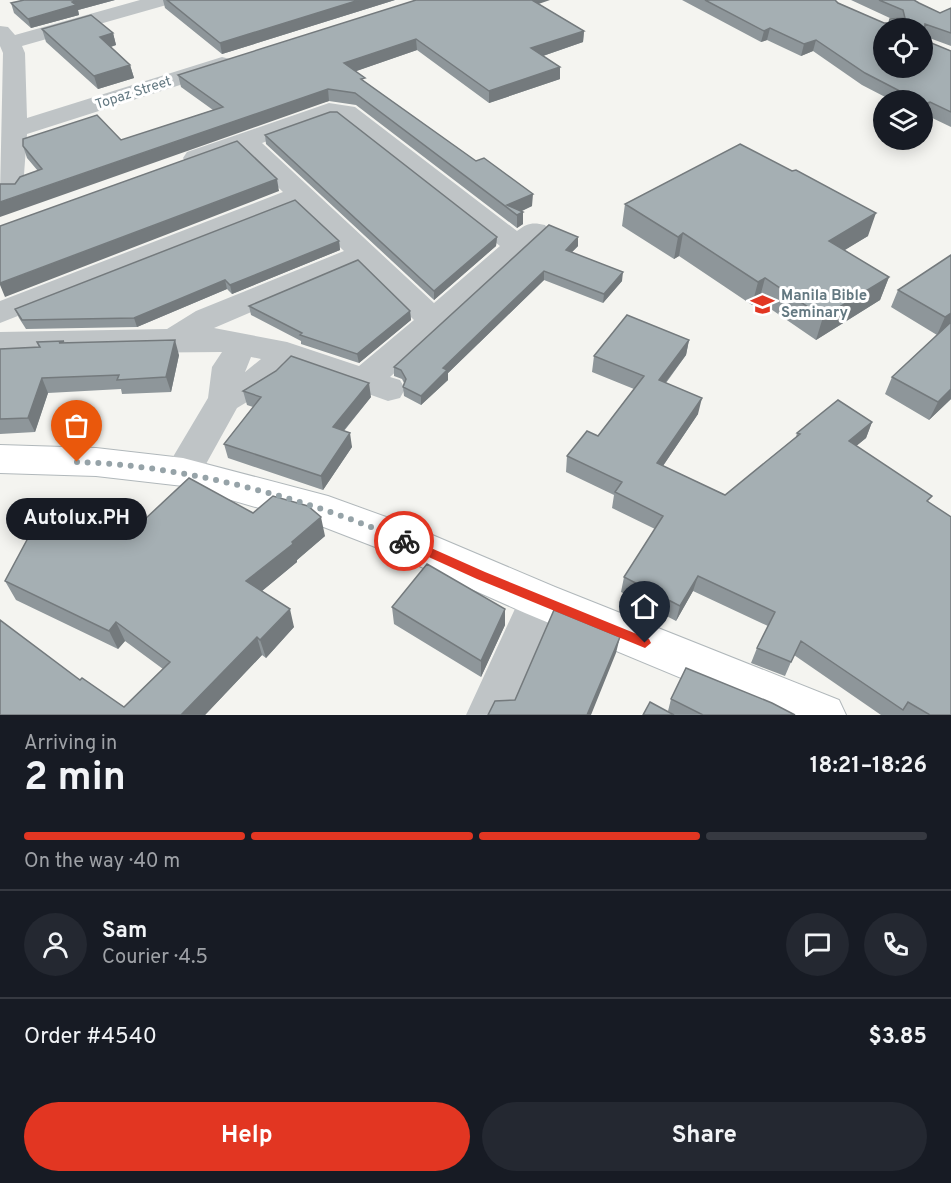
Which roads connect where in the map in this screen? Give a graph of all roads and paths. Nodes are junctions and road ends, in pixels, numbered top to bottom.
1 (163, 0) edge
2 (5, 38) edge
3 (242, 58) edge
4 (15, 130) junction
5 (244, 140) junction
6 (178, 164) edge
7 (9, 188) edge
8 (301, 195) junction
9 (363, 254) junction
10 (0, 313) edge
11 (433, 320) junction
12 (174, 341) junction
13 (0, 343) edge
14 (243, 344) junction
15 (286, 354) junction
16 (225, 399) junction
17 (0, 459) edge
18 (183, 472) junction
19 (540, 600) junction
20 (489, 715) edge
21 (824, 715) edge

1 - 2 street
2 - 4 street
3 - 4 street, Topaz Street
4 - 7 street
5 - 6 street
5 - 8 street
5 - 11 street
8 - 9 street
8 - 10 street
9 - 11 street
9 - 12 street
11 - 15 street
12 - 13 street
12 - 14 street
14 - 15 street
14 - 16 street
15 - 16 street
16 - 18 street
17 - 18 street
18 - 19 street
19 - 20 street
19 - 21 street

